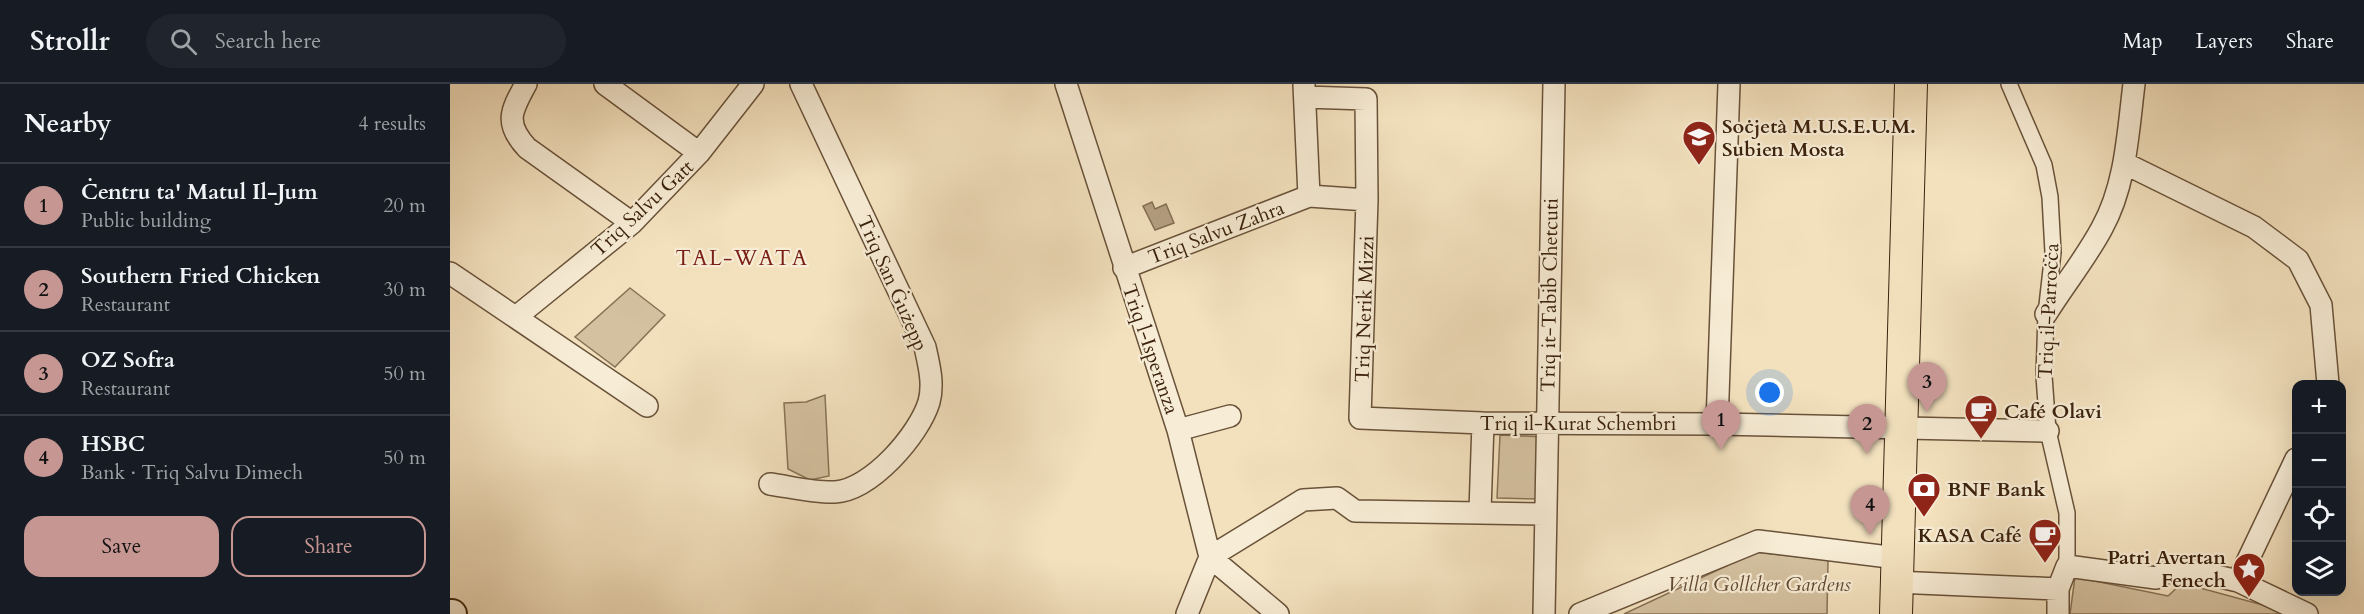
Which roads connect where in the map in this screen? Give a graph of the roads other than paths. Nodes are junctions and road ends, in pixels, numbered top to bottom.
1 (526, 84) edge
2 (605, 84) edge
3 (753, 84) edge
4 (801, 84) edge
5 (1065, 84) edge
6 (1554, 84) edge
7 (1729, 84) edge
8 (1911, 84) edge
9 (2009, 84) edge
10 (2134, 84) edge
11 (1305, 91) edge
12 (699, 153) junction
13 (2124, 163) junction
14 (1309, 196) junction
15 (1367, 200) junction
16 (632, 223) junction
17 (1124, 268) junction
18 (450, 273) edge
19 (2046, 314) junction
20 (516, 317) junction
21 (2328, 380) edge
22 (647, 406) dead end
23 (1230, 416) dead end
24 (1360, 418) joint
25 (1483, 423) junction
26 (1547, 423) junction
27 (1718, 424) junction
28 (1901, 429) junction
29 (1178, 430) junction
30 (2048, 432) junction
31 (2292, 467) edge
32 (770, 484) dead end
33 (1479, 511) junction
34 (1545, 514) junction
35 (1209, 557) junction
36 (2067, 566) junction
37 (1896, 570) junction
38 (2238, 581) junction
39 (2058, 589) junction
40 (1187, 614) edge
41 (1278, 614) edge
42 (1544, 614) edge
43 (1580, 614) edge
44 (1896, 614) edge
45 (2058, 614) edge
46 (2307, 614) edge

1 - 16 street
2 - 12 street
3 - 12 street, Triq Salvu Gatt
4 - 32 street, Triq San Ġużepp
5 - 17 street, Triq l-Isperanza
6 - 26 street, Triq it-Tabib Chetcuti
7 - 27 street
8 - 28 main road
9 - 19 street, Triq il-Parroċċa
10 - 13 street
11 - 14 street, Triq Nerik Mizzi
11 - 15 street, Triq Nerik Mizzi
12 - 16 street, Triq Salvu Gatt
13 - 19 street
13 - 21 street
14 - 15 street
14 - 17 street, Triq Salvu Zahra
15 - 24 street, Triq Nerik Mizzi
16 - 20 street, Triq Salvu Gatt
17 - 29 street, Triq l-Isperanza
18 - 20 street
19 - 30 street, Triq il-Parroċċa
20 - 22 street
23 - 29 street
24 - 25 street, Triq il-Kurat Schembri
25 - 26 street, Triq il-Kurat Schembri
25 - 33 street
26 - 27 street, Triq il-Kurat Schembri
26 - 34 street, Triq it-Tabib Chetcuti
27 - 28 street, Triq il-Kurat Schembri
28 - 30 street, Triq il-Kurat Schembri
28 - 37 main road
29 - 35 street, Triq l-Isperanza
30 - 36 street, Triq il-Parroċċa
31 - 38 street
33 - 34 street
33 - 35 street
34 - 42 street, Triq it-Tabib Chetcuti
35 - 40 street
35 - 41 street
36 - 38 street
36 - 39 street, Triq il-Parroċċa
37 - 39 street
37 - 43 street
37 - 44 main road
38 - 46 street
39 - 45 street, Triq il-Parroċċa

